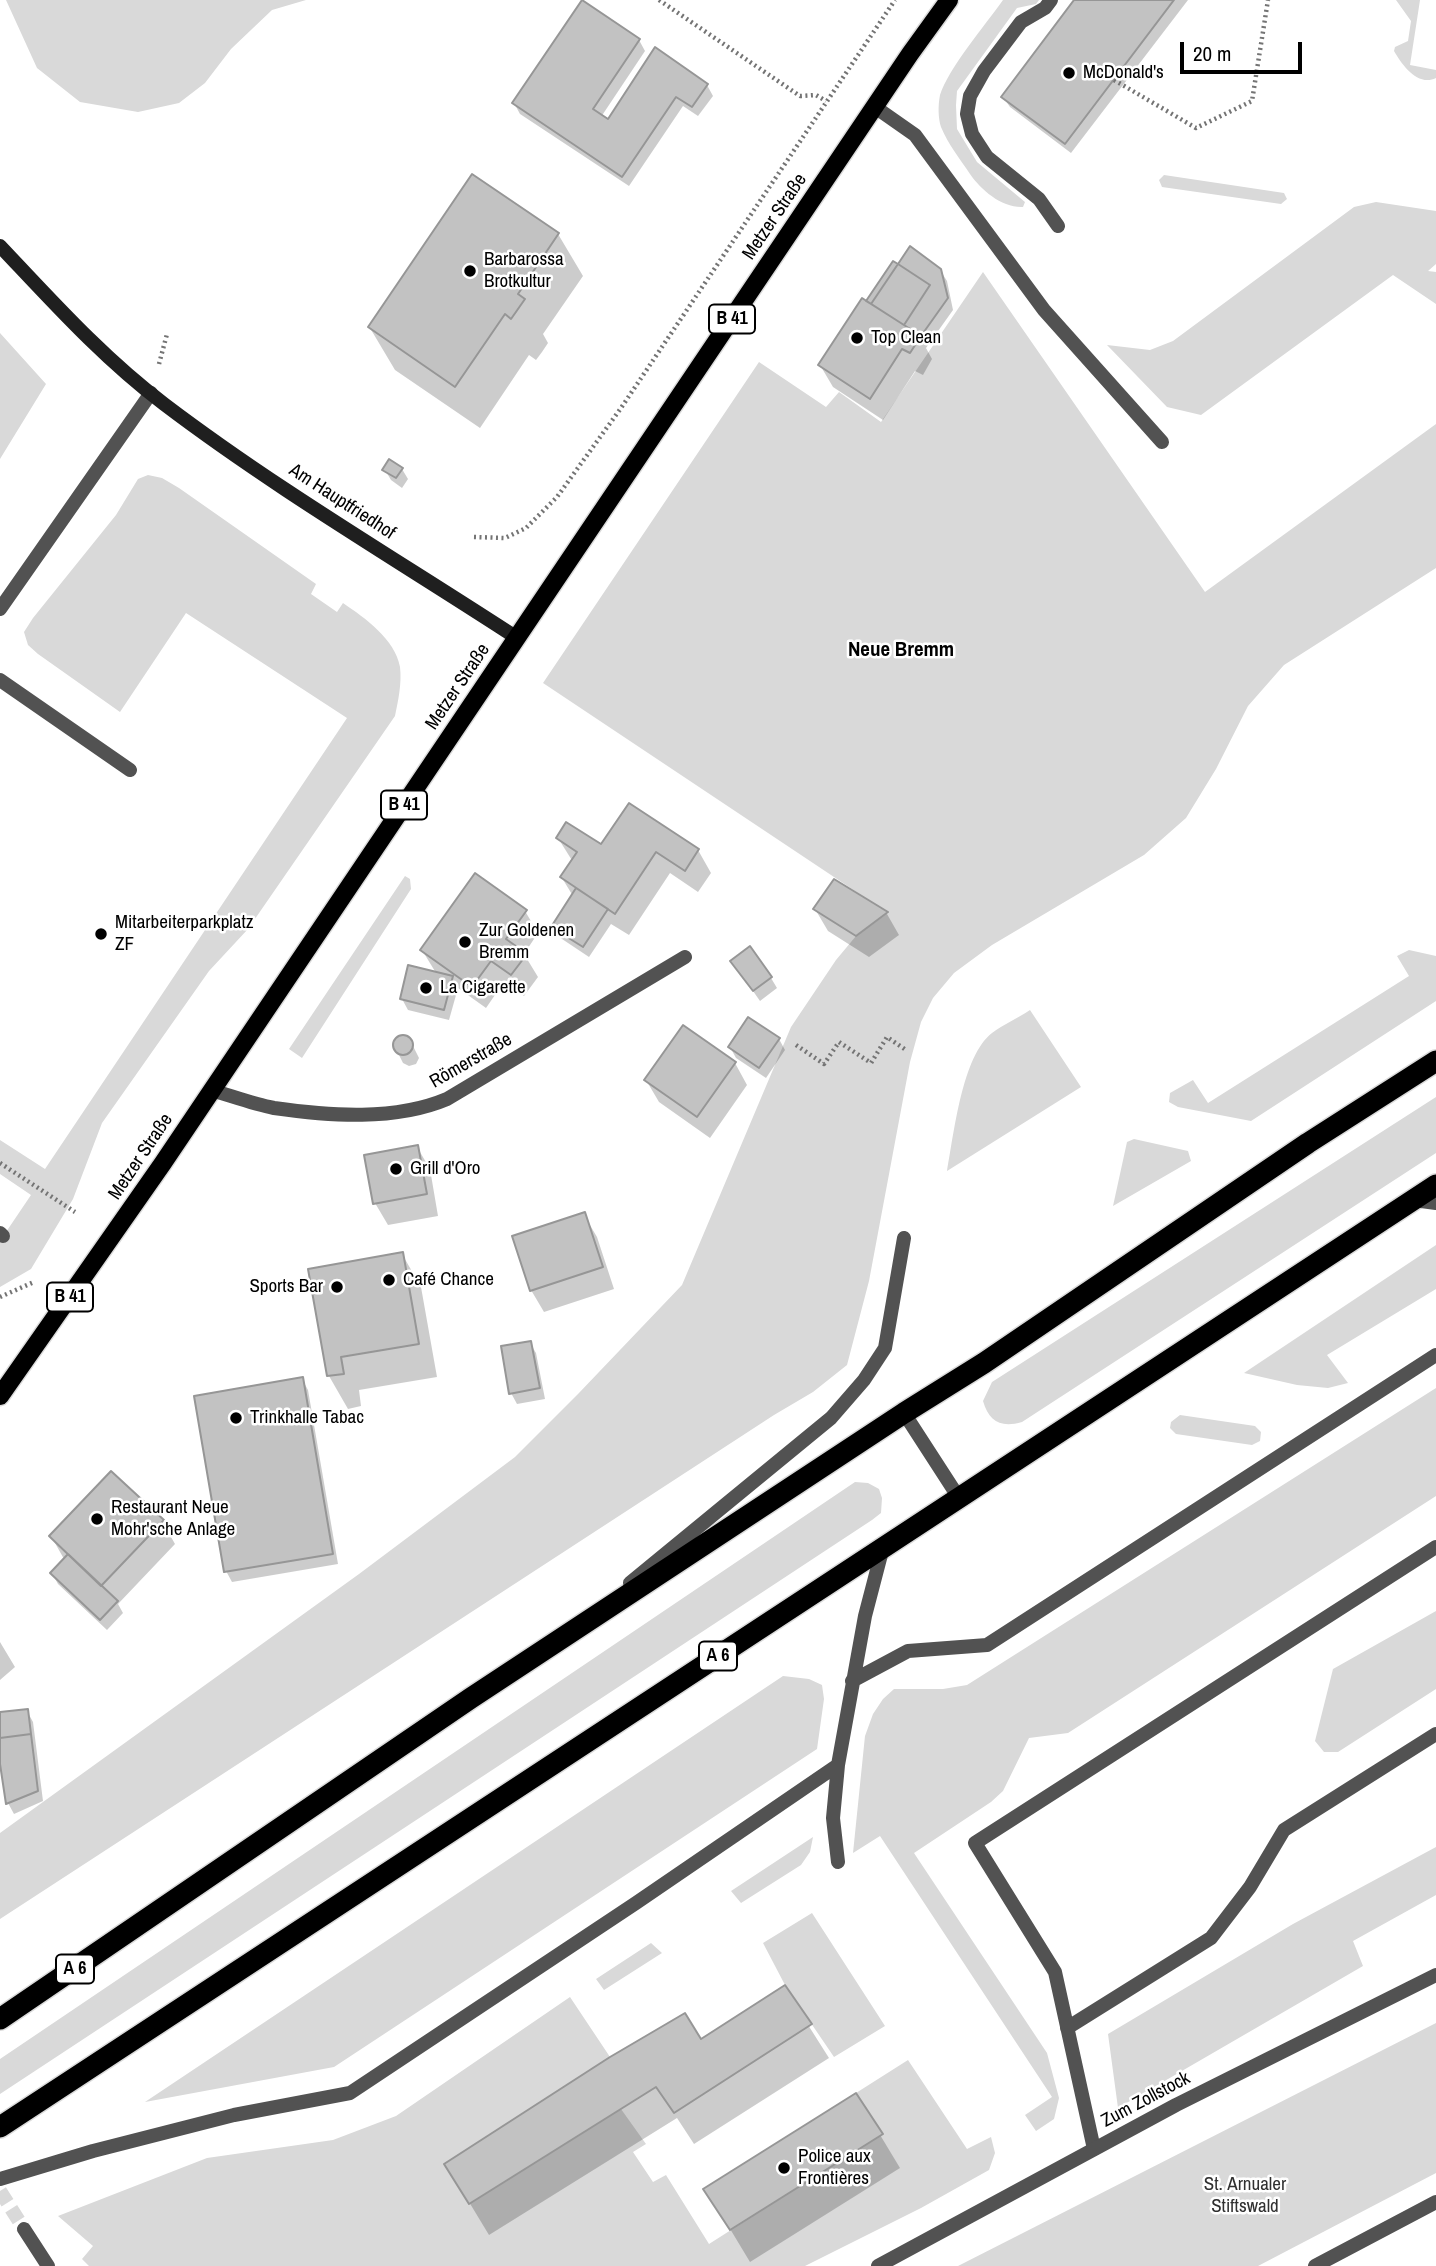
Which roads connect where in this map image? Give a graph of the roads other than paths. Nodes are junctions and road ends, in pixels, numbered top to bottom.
1 (949, 0) edge
2 (1051, 0) edge
3 (875, 107) junction
4 (1058, 226) dead end
5 (0, 246) edge
6 (151, 393) junction
7 (1162, 442) dead end
8 (0, 609) edge
9 (517, 638) junction
10 (0, 680) edge
11 (130, 770) dead end
12 (685, 957) dead end
13 (1436, 1061) edge
14 (211, 1090) junction
15 (1436, 1185) edge
16 (1414, 1200) junction
17 (1436, 1203) edge
18 (904, 1238) dead end
19 (1436, 1356) edge
20 (0, 1396) edge
21 (904, 1413) junction
22 (959, 1498) junction
23 (883, 1547) junction
24 (1436, 1547) edge
25 (569, 1633) junction
26 (852, 1681) junction
27 (1436, 1734) edge
28 (838, 1765) junction
29 (838, 1862) dead end
30 (1436, 1975) edge
31 (0, 2019) edge
32 (1067, 2028) junction
33 (0, 2127) edge
34 (1094, 2148) junction
35 (0, 2179) edge
36 (1436, 2202) edge
37 (24, 2229) tunnel mouth
38 (48, 2266) edge
39 (878, 2266) edge
40 (1315, 2266) edge

1 - 3 main road, Metzer Straße / B 41
2 - 4 street
3 - 7 street
3 - 9 main road, Metzer Straße / B 41
5 - 6 main road, Am Hauptfriedhof
6 - 8 street
6 - 9 main road, Am Hauptfriedhof
9 - 14 main road, Metzer Straße / B 41
10 - 11 street
12 - 14 street, Römerstraße
13 - 21 highway, A 6
14 - 20 main road, Metzer Straße / B 41
15 - 16 highway, A 6
16 - 17 street
16 - 22 highway, A 6
18 - 25 street
19 - 26 street
21 - 22 street
21 - 25 highway, A 6
22 - 23 highway, A 6
23 - 26 street
23 - 33 highway, A 6
24 - 32 street
25 - 31 highway, A 6
26 - 28 street
27 - 32 street
28 - 29 street
28 - 35 street
30 - 34 street, Zum Zollstock
32 - 34 street
34 - 39 street, Zum Zollstock
36 - 40 street
37 - 38 street

